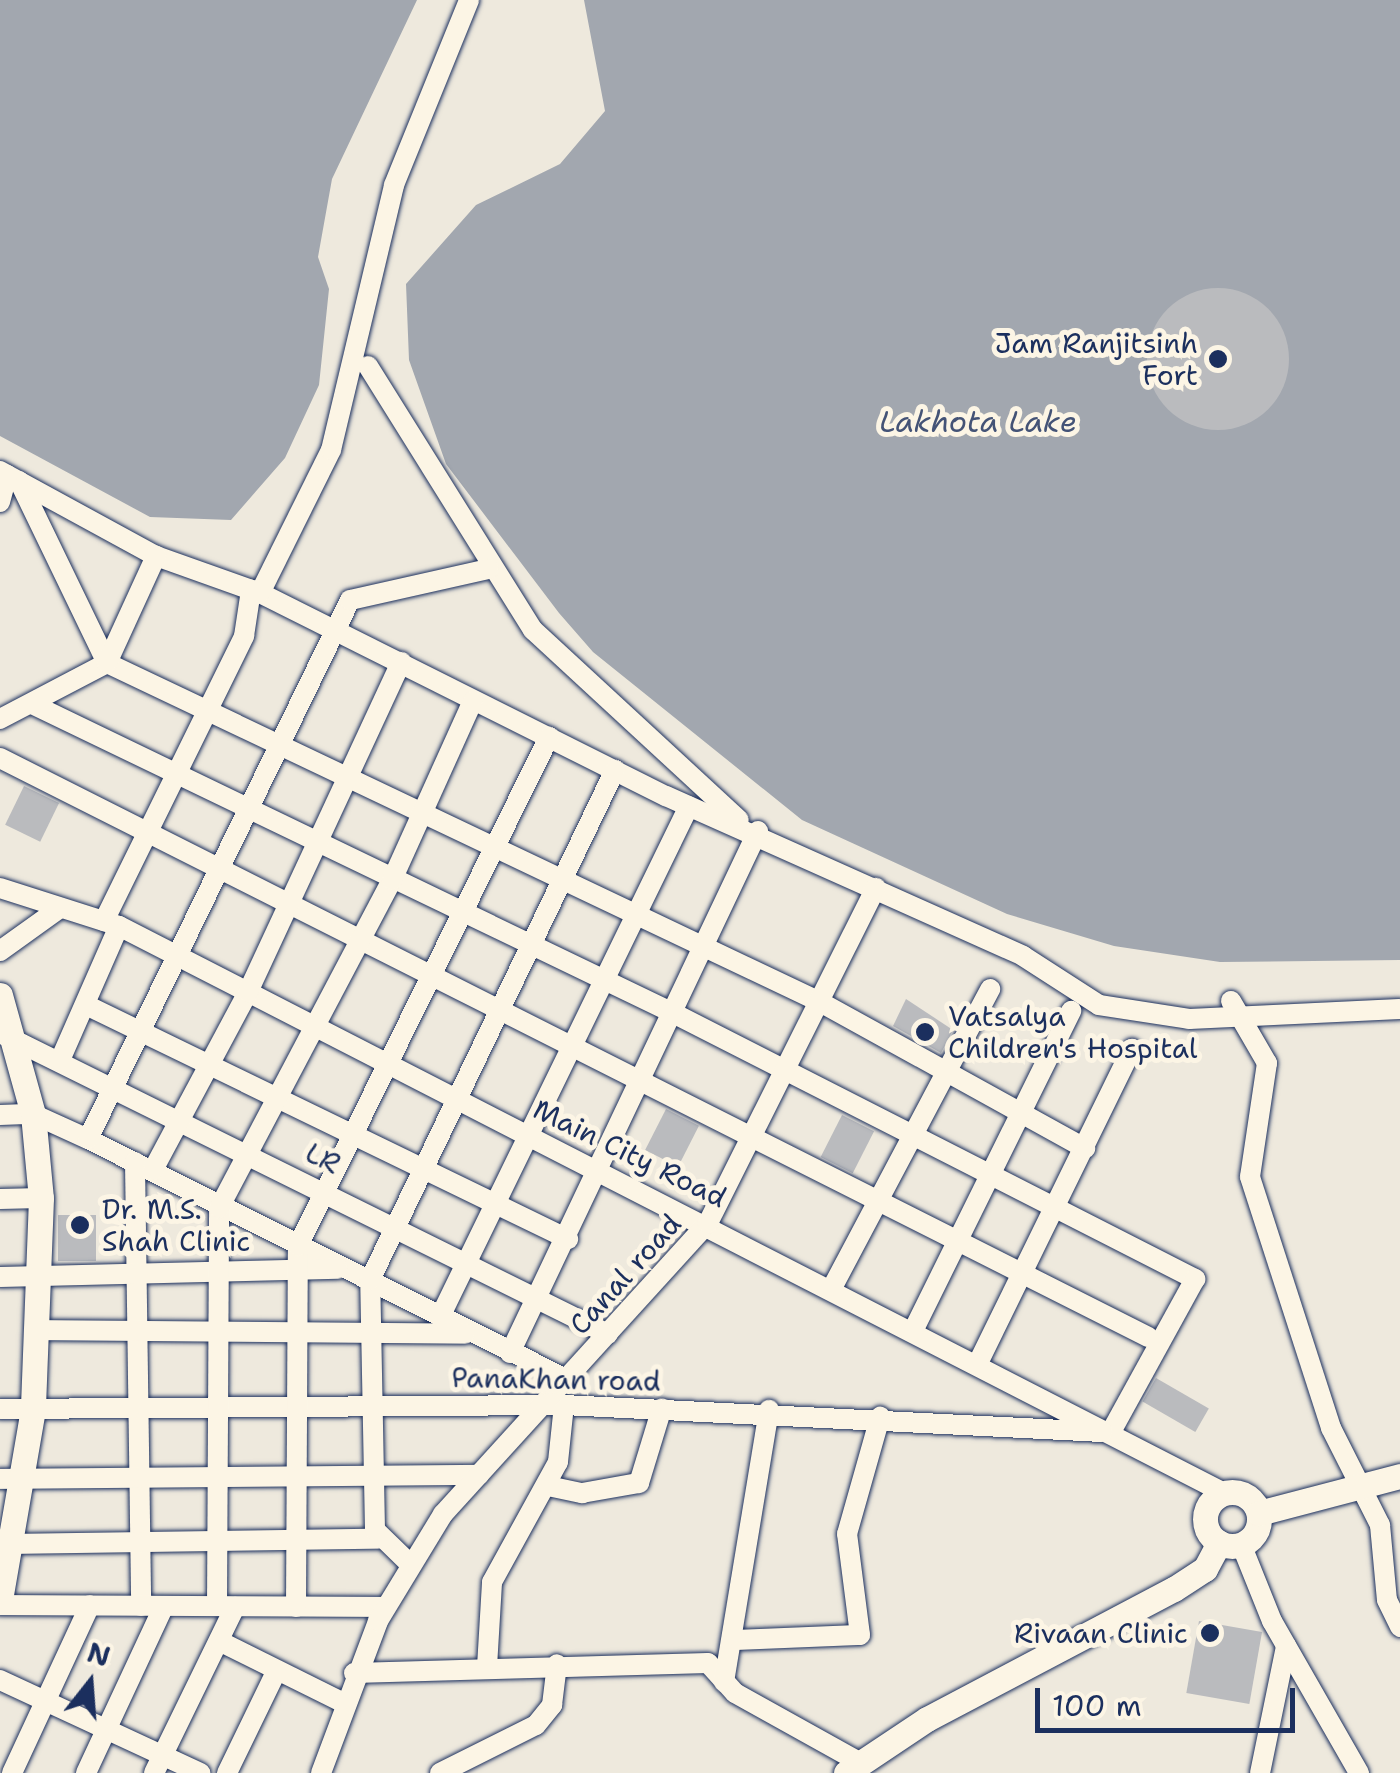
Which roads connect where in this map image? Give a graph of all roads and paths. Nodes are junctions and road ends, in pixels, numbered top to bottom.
1 (469, 0) edge
2 (368, 366) dead end
3 (9, 476) edge
4 (0, 502) edge
5 (156, 556) junction
6 (489, 569) junction
7 (255, 591) junction
8 (333, 630) junction
9 (107, 663) junction
10 (400, 663) junction
11 (473, 701) junction
12 (32, 704) junction
13 (210, 708) junction
14 (0, 719) edge
15 (548, 738) junction
16 (280, 742) junction
17 (0, 758) edge
18 (615, 770) junction
19 (176, 773) junction
20 (350, 776) junction
21 (689, 806) junction
22 (247, 808) junction
23 (425, 812) junction
24 (757, 832) junction
25 (146, 835) junction
26 (320, 844) junction
27 (493, 845) junction
28 (219, 870) junction
29 (392, 880) junction
30 (565, 880) junction
31 (0, 888) edge
32 (876, 888) junction
33 (290, 904) junction
34 (60, 908) junction
35 (460, 911) junction
36 (637, 917) junction
37 (111, 924) junction
38 (359, 938) junction
39 (534, 947) junction
40 (704, 950) junction
41 (0, 951) edge
42 (178, 956) junction
43 (1050, 961) dead end
44 (428, 974) junction
45 (606, 980) junction
46 (990, 989) dead end
47 (248, 992) junction
48 (0, 996) edge
49 (820, 1002) junction
50 (86, 1005) junction
51 (1400, 1009) edge
52 (1237, 1010) junction
53 (503, 1012) junction
54 (1071, 1012) dead end
55 (675, 1014) junction
56 (315, 1025) junction
57 (140, 1031) junction
58 (6, 1034) edge
59 (575, 1048) junction
60 (1132, 1050) dead end
61 (61, 1058) junction
62 (387, 1062) junction
63 (210, 1065) junction
64 (785, 1073) junction
65 (947, 1073) junction
66 (642, 1079) junction
67 (113, 1086) junction
68 (278, 1098) junction
69 (459, 1099) junction
70 (1026, 1112) junction
71 (33, 1114) junction
72 (0, 1115) edge
73 (182, 1121) junction
74 (524, 1131) junction
75 (352, 1134) junction
76 (910, 1136) junction
77 (88, 1139) junction
78 (752, 1140) junction
79 (1084, 1148) junction
80 (251, 1152) junction
81 (144, 1166) junction
82 (422, 1168) junction
83 (601, 1172) junction
84 (988, 1177) junction
85 (326, 1190) junction
86 (40, 1198) junction
87 (882, 1198) junction
88 (0, 1199) edge
89 (499, 1203) junction
90 (219, 1208) junction
91 (1055, 1211) junction
92 (708, 1222) junction
93 (394, 1223) junction
94 (568, 1238) junction
95 (958, 1240) junction
96 (298, 1246) junction
97 (470, 1259) junction
98 (341, 1268) junction
99 (295, 1272) junction
100 (1027, 1272) junction
101 (133, 1273) junction
102 (218, 1273) junction
103 (0, 1277) edge
104 (39, 1277) junction
105 (370, 1280) junction
106 (833, 1286) junction
107 (538, 1298) junction
108 (440, 1318) junction
109 (914, 1329) junction
110 (37, 1330) junction
111 (135, 1331) junction
112 (468, 1334) junction
113 (608, 1334) junction
114 (296, 1335) junction
115 (373, 1335) junction
116 (218, 1336) junction
117 (1148, 1336) dead end
118 (510, 1353) junction
119 (978, 1363) junction
120 (566, 1379) junction
121 (564, 1405) junction
122 (135, 1406) junction
123 (218, 1406) junction
124 (294, 1406) junction
125 (373, 1406) junction
126 (540, 1406) junction
127 (662, 1408) junction
128 (0, 1409) edge
129 (33, 1409) junction
130 (769, 1410) junction
131 (880, 1417) junction
132 (1111, 1432) junction
133 (479, 1475) junction
134 (218, 1476) junction
135 (296, 1476) junction
136 (1400, 1476) edge
137 (374, 1477) junction
138 (138, 1478) junction
139 (13, 1479) edge
140 (1359, 1485) junction
141 (548, 1486) junction
142 (1224, 1493) junction
143 (1259, 1513) junction
144 (378, 1539) junction
145 (217, 1542) junction
146 (294, 1542) junction
147 (8, 1543) edge
148 (139, 1543) junction
149 (1230, 1543) junction
150 (411, 1565) junction
151 (0, 1602) edge
152 (90, 1606) junction
153 (141, 1606) junction
154 (164, 1606) junction
155 (226, 1606) junction
156 (296, 1607) junction
157 (385, 1608) junction
158 (1400, 1627) edge
159 (219, 1640) junction
160 (733, 1640) junction
161 (1286, 1646) junction
162 (557, 1664) junction
163 (487, 1666) junction
164 (277, 1670) junction
165 (354, 1674) junction
166 (0, 1680) edge
167 (724, 1682) junction
168 (44, 1702) junction
169 (342, 1702) junction
170 (106, 1730) junction
171 (158, 1765) edge
172 (852, 1768) edge
173 (0, 1770) edge
174 (10, 1773) edge
175 (86, 1773) edge
176 (200, 1773) edge
177 (228, 1773) edge
178 (321, 1773) edge
179 (440, 1773) edge
180 (1260, 1773) edge
181 (1359, 1773) edge

1 - 7 street
2 - 6 street
3 - 4 street
3 - 5 street
3 - 9 street
5 - 7 street
5 - 9 street
6 - 8 street
6 - 24 street
7 - 8 street
7 - 13 street
8 - 10 street
8 - 16 street
9 - 12 street
9 - 13 street
10 - 11 street
10 - 20 street
11 - 15 street
11 - 23 street
12 - 14 street
12 - 19 street
13 - 16 street
13 - 19 street
15 - 18 street
15 - 27 street
16 - 20 street
16 - 22 street
17 - 25 street
18 - 21 street
18 - 30 street
19 - 22 street
19 - 25 street
20 - 23 street
20 - 26 street
21 - 24 street
21 - 36 street
22 - 26 street
22 - 28 street
23 - 27 street
23 - 29 street
24 - 32 street
24 - 40 street
25 - 28 street
25 - 37 street
26 - 29 street
26 - 33 street
27 - 30 street
27 - 35 street
28 - 33 street
28 - 42 street
29 - 35 street
29 - 38 street
30 - 36 street
30 - 39 street
31 - 34 street, Main City Road
32 - 43 street
32 - 49 street, Canal road
32 - 52 street
33 - 38 street
33 - 47 street
34 - 37 street, Main City Road
34 - 41 street
35 - 39 street
35 - 44 street
36 - 40 street
36 - 45 street
37 - 42 street, Main City Road
37 - 50 street
38 - 44 street
38 - 56 street
39 - 45 street
39 - 53 street
40 - 49 street
40 - 55 street
42 - 47 street, Main City Road
42 - 57 street
44 - 53 street
44 - 62 street
45 - 55 street
45 - 59 street
46 - 65 street
47 - 56 street, Main City Road
47 - 63 street
48 - 58 main road
49 - 64 street, Canal road
49 - 65 street
50 - 57 street
50 - 61 street
51 - 52 street
52 - 140 street
53 - 59 street
53 - 69 street
54 - 70 street
55 - 64 street
55 - 66 street
56 - 62 street, Main City Road
56 - 68 street
57 - 63 street
57 - 67 street
58 - 61 street, LR
58 - 71 main road
59 - 66 street
59 - 74 street
60 - 79 street
61 - 67 street, LR
62 - 69 street, Main City Road
62 - 75 street
63 - 68 street
63 - 73 street
64 - 76 street
64 - 78 street, Canal road
65 - 70 street
65 - 76 street
66 - 78 street
66 - 83 street
67 - 73 street, LR
67 - 77 street
68 - 75 street
68 - 80 street
69 - 74 street, Main City Road
69 - 82 street
70 - 79 street
70 - 84 street
71 - 72 street
71 - 77 street
71 - 86 main road
73 - 80 street, LR
73 - 81 street
74 - 83 street, Main City Road
74 - 89 street
75 - 82 street
75 - 85 street
76 - 84 street
76 - 87 street
77 - 81 street
78 - 87 street
78 - 92 street, Canal road
79 - 91 street
80 - 85 street, LR
80 - 90 street
81 - 90 street
81 - 101 street
82 - 89 street
82 - 93 street
83 - 92 street, Main City Road
83 - 94 street
84 - 91 street
84 - 95 street
85 - 93 street, LR
85 - 96 street
86 - 88 street
86 - 104 main road
87 - 95 street
87 - 106 street
89 - 94 street
89 - 97 street
90 - 96 street
90 - 102 street
91 - 100 street
91 - 132 street
92 - 106 street, Main City Road
92 - 113 street, Canal road
93 - 97 street, LR
93 - 105 street
94 - 107 street
95 - 100 street
95 - 109 street
96 - 98 street
96 - 99 street
97 - 107 street, LR
97 - 108 street
98 - 99 street
98 - 105 street
99 - 102 street
99 - 114 street
100 - 117 street
100 - 119 street
101 - 102 street
101 - 104 street
101 - 111 street
102 - 116 street
103 - 104 street
104 - 110 main road
105 - 108 street
105 - 115 street
106 - 109 street, Main City Road
107 - 113 street, LR
107 - 118 street
108 - 112 street
109 - 119 street, Main City Road
110 - 111 street
110 - 129 main road
111 - 116 street
111 - 122 street
112 - 115 street
112 - 118 street
113 - 120 street, Canal road
114 - 115 street
114 - 116 street
114 - 124 street
115 - 125 street
116 - 123 street
118 - 120 street
119 - 132 street, Main City Road
120 - 126 street, Canal road
121 - 126 street, PanaKhan road
121 - 127 street, PanaKhan road
121 - 141 street
122 - 123 street, PanaKhan road
122 - 129 street, PanaKhan road
122 - 138 street
123 - 124 street, PanaKhan road
123 - 134 street
124 - 125 street, PanaKhan road
124 - 135 street
125 - 126 street, PanaKhan road
125 - 137 street
126 - 133 street, Canal road
127 - 130 street, PanaKhan road
127 - 141 street
128 - 129 street, PanaKhan road
129 - 139 main road
130 - 131 street, PanaKhan road
130 - 160 street
131 - 132 street, PanaKhan road
131 - 160 street
132 - 142 street, Main City Road
133 - 137 street
133 - 150 street, Canal road
134 - 135 street
134 - 138 street
134 - 145 street
135 - 137 street
135 - 146 street
136 - 140 main road
137 - 144 street
138 - 139 street
138 - 148 street
139 - 147 main road
140 - 143 main road
140 - 158 street
141 - 163 street
142 - 143 main road
142 - 149 main road
143 - 149 main road
144 - 146 street
144 - 150 street
145 - 146 street
145 - 148 street
145 - 155 street
146 - 156 street
147 - 148 street
147 - 151 main road
148 - 153 street
149 - 161 street
149 - 172 main road
150 - 157 street, Canal road
151 - 152 street
152 - 153 street
152 - 168 street
153 - 154 street
154 - 155 street
154 - 170 street
155 - 156 street
155 - 159 street
156 - 157 street
157 - 165 street, Canal road
159 - 164 street
159 - 171 street
160 - 167 street
161 - 180 street
161 - 181 street
162 - 163 street
162 - 167 street
162 - 179 street
163 - 165 street
164 - 169 street
164 - 177 street
165 - 169 street, Canal road
166 - 168 street
167 - 172 street
168 - 170 street
168 - 174 street
169 - 178 street, Canal road
170 - 171 street
170 - 175 street
171 - 176 street
173 - 174 street

